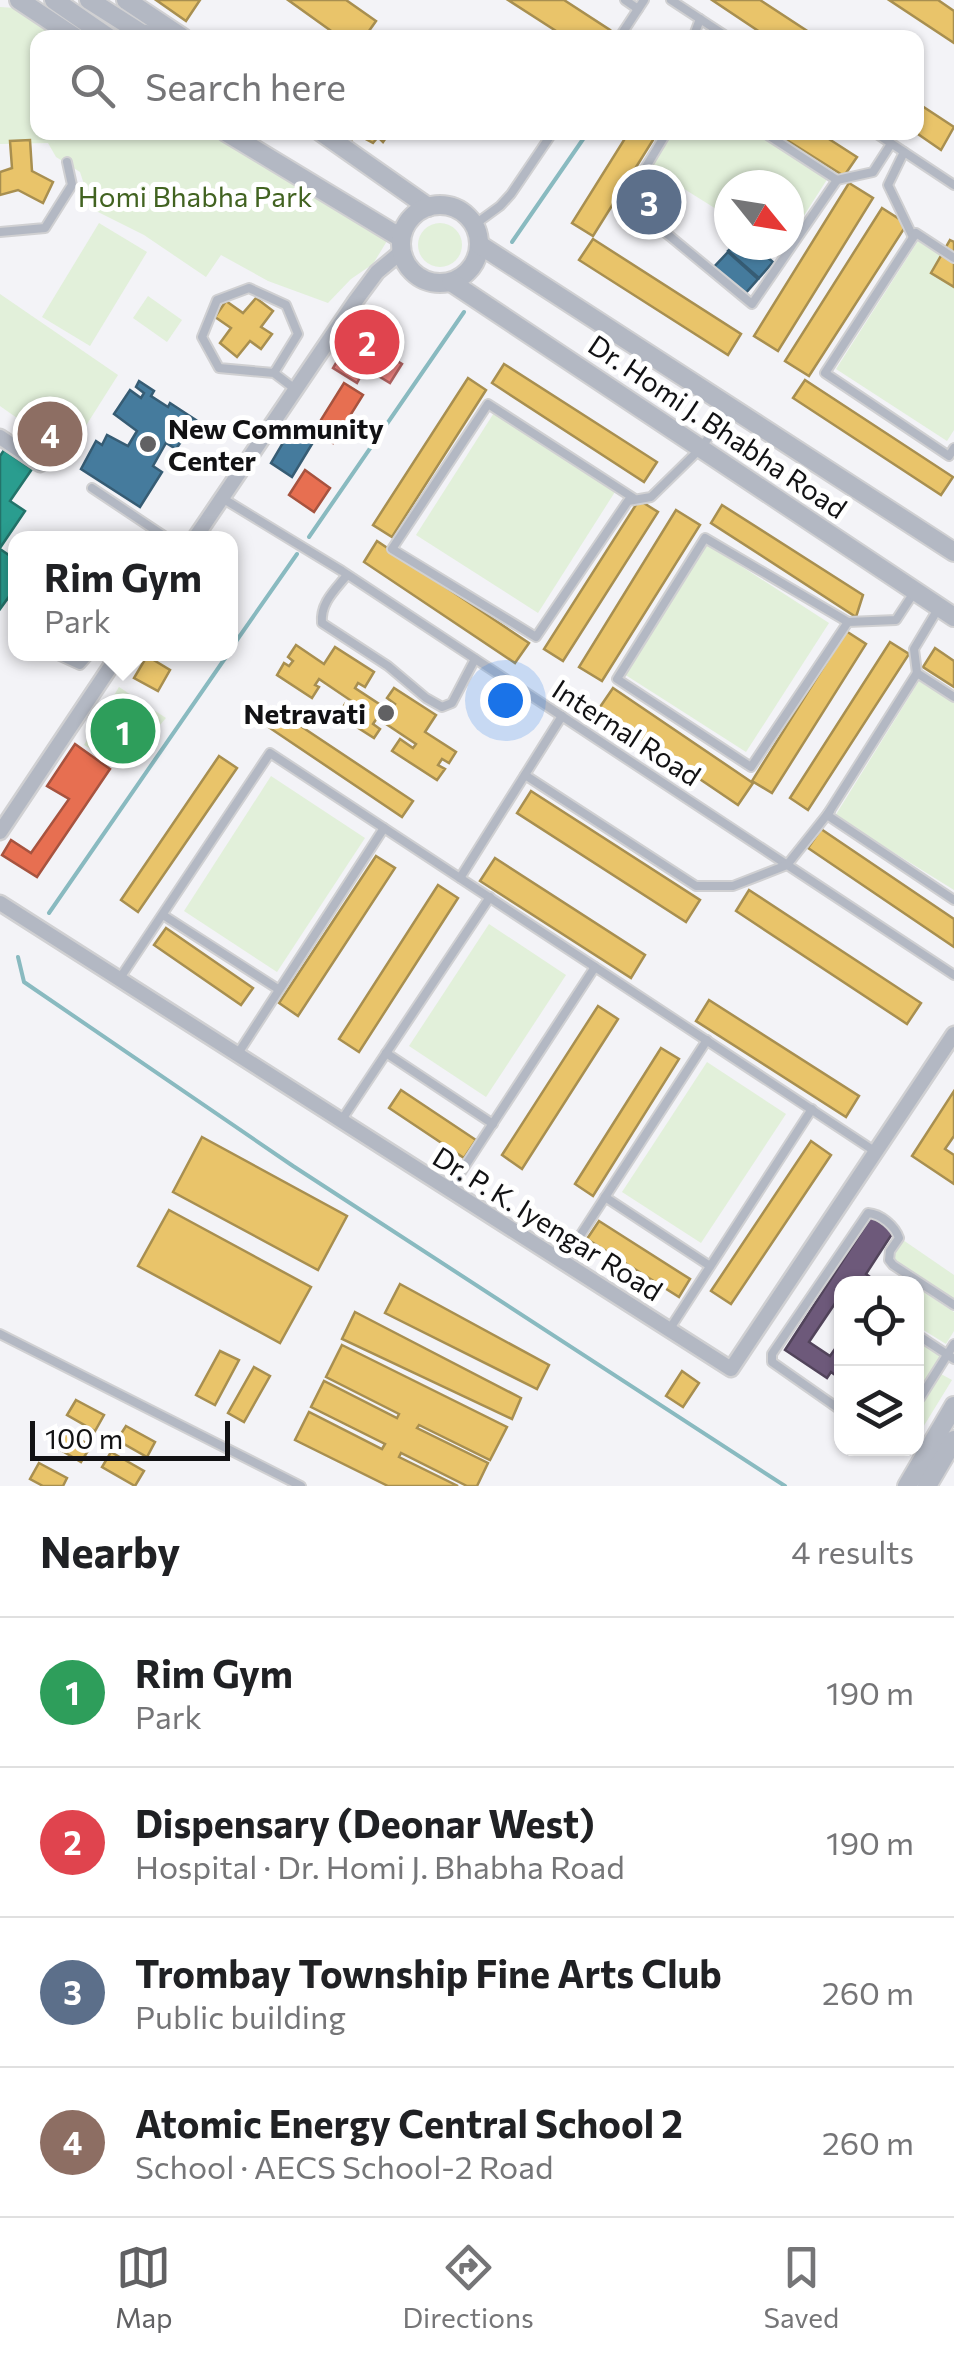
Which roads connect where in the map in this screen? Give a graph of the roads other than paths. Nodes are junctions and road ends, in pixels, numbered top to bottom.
1 (19, 0) edge
2 (54, 0) edge
3 (89, 0) edge
4 (126, 0) edge
5 (624, 0) edge
6 (644, 0) edge
7 (672, 0) edge
8 (638, 9) junction
9 (700, 19) junction
10 (64, 30) edge
11 (97, 30) edge
12 (136, 30) edge
13 (171, 30) edge
14 (624, 30) edge
15 (695, 30) edge
16 (717, 30) edge
17 (238, 140) edge
18 (332, 140) edge
19 (548, 140) edge
20 (663, 140) edge
21 (775, 140) edge
22 (885, 140) edge
23 (891, 144) junction
24 (904, 152) junction
25 (67, 162) dead end
26 (836, 180) junction
27 (954, 185) edge
28 (428, 207) junction
29 (474, 226) junction
30 (0, 232) edge
31 (913, 237) junction
32 (401, 245) junction
33 (480, 245) junction
34 (954, 258) edge
35 (451, 282) junction
36 (274, 373) junction
37 (296, 389) junction
38 (730, 407) junction
39 (0, 437) edge
40 (701, 448) junction
41 (954, 448) edge
42 (40, 464) dead end
43 (92, 488) dead end
44 (222, 498) junction
45 (635, 499) junction
46 (156, 531) edge
47 (201, 531) edge
48 (952, 549) edge
49 (347, 575) junction
50 (916, 591) junction
51 (946, 612) edge
52 (848, 622) junction
53 (476, 660) junction
54 (114, 661) edge
55 (917, 673) junction
56 (954, 697) edge
57 (562, 716) junction
58 (525, 775) junction
59 (830, 811) junction
60 (384, 828) junction
61 (0, 832) edge
62 (787, 865) junction
63 (460, 878) junction
64 (490, 897) junction
65 (954, 900) edge
66 (0, 904) edge
67 (162, 915) junction
68 (595, 967) junction
69 (954, 975) edge
70 (119, 980) junction
71 (278, 989) junction
72 (954, 1034) edge
73 (707, 1040) junction
74 (386, 1053) junction
75 (237, 1055) junction
76 (812, 1109) junction
77 (341, 1121) junction
78 (493, 1124) junction
79 (876, 1152) junction
80 (450, 1190) junction
81 (605, 1197) junction
82 (563, 1262) junction
83 (710, 1266) junction
84 (954, 1305) edge
85 (669, 1330) junction
86 (0, 1334) edge
87 (924, 1339) edge
88 (954, 1344) edge
89 (951, 1357) edge
90 (924, 1393) edge
91 (834, 1405) edge
92 (954, 1406) edge
93 (954, 1440) edge
94 (301, 1486) edge
95 (907, 1486) edge
96 (926, 1486) edge

1 - 10 street
2 - 11 street
3 - 12 street
4 - 13 street
5 - 8 lane
6 - 8 lane
7 - 9 lane
8 - 14 lane
9 - 15 lane
9 - 16 lane
17 - 32 street
18 - 28 street
19 - 29 lane
20 - 26 lane
21 - 26 lane
22 - 23 lane
23 - 24 lane
23 - 26 lane
24 - 27 lane
24 - 31 lane
25 - 30 lane
28 - 29 street
28 - 32 street
29 - 33 street
31 - 34 lane
31 - 41 lane
32 - 35 street
32 - 37 street
33 - 35 street
33 - 38 street, Dr. Homi J. Bhabha Road
35 - 40 street, Dr. Homi J. Bhabha Road
36 - 36 lane
36 - 37 lane
37 - 44 street
38 - 40 lane
38 - 48 street, Dr. Homi J. Bhabha Road
39 - 42 street
40 - 45 lane
40 - 50 street, Dr. Homi J. Bhabha Road
43 - 46 lane
44 - 47 street
44 - 49 lane, Internal Road
45 - 45 lane
49 - 53 lane, Internal Road
49 - 53 lane
50 - 51 street, Dr. Homi J. Bhabha Road
50 - 52 lane
51 - 55 lane
52 - 52 lane
53 - 57 lane, Internal Road
54 - 61 street
55 - 56 lane
55 - 59 lane
57 - 58 lane
57 - 62 lane, Internal Road
58 - 62 lane
58 - 63 lane
59 - 62 lane
59 - 65 lane
60 - 63 lane
60 - 67 lane
60 - 71 lane
62 - 69 lane, Internal Road
63 - 64 lane
64 - 68 lane
64 - 74 lane
66 - 70 street, Dr. P. K. Iyengar Road
67 - 70 lane
67 - 71 lane
68 - 73 lane
68 - 78 lane
70 - 75 street, Dr. P. K. Iyengar Road
71 - 75 lane
72 - 79 street, Dr. P. K. Iyengar Road
73 - 76 lane
73 - 81 lane
74 - 77 lane
74 - 78 lane
75 - 77 street, Dr. P. K. Iyengar Road
76 - 79 lane
76 - 83 lane
77 - 80 street, Dr. P. K. Iyengar Road
78 - 80 lane
79 - 85 street, Dr. P. K. Iyengar Road
80 - 82 street, Dr. P. K. Iyengar Road
81 - 82 lane
81 - 83 lane
82 - 85 street, Dr. P. K. Iyengar Road
83 - 85 lane
84 - 91 lane
86 - 94 lane
87 - 89 lane
88 - 89 lane
89 - 90 lane
92 - 95 street
93 - 96 street

